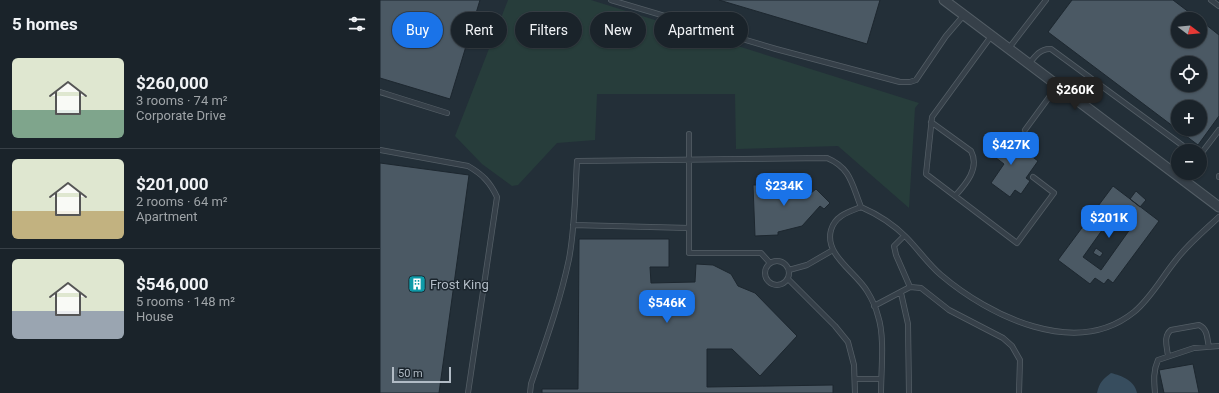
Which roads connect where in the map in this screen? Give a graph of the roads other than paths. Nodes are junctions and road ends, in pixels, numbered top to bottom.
1 (611, 0) edge
2 (944, 0) edge
3 (1046, 0) edge
4 (1211, 0) edge
5 (1219, 6) edge
6 (964, 15) junction
7 (992, 36) junction
8 (1009, 48) junction
9 (1029, 64) junction
10 (1058, 85) junction
11 (380, 92) edge
12 (447, 113) dead end
13 (931, 122) junction
14 (1025, 130) dead end
15 (1219, 130) edge
16 (690, 134) dead end
17 (1180, 144) edge
18 (1207, 146) edge
19 (380, 150) edge
20 (690, 159) junction
21 (1171, 167) edge
22 (1033, 177) dead end
23 (1189, 180) edge
24 (955, 196) junction
25 (861, 207) junction
26 (1219, 207) edge
27 (1219, 217) edge
28 (573, 225) junction
29 (689, 228) junction
30 (904, 236) junction
31 (833, 250) junction
32 (770, 263) junction
33 (790, 270) junction
34 (788, 280) junction
35 (910, 288) junction
36 (901, 292) junction
37 (874, 306) junction
38 (1219, 346) edge
39 (1209, 347) junction
40 (1168, 356) junction
41 (855, 379) junction
42 (881, 379) junction
43 (468, 393) edge
44 (530, 393) edge
45 (855, 393) edge
46 (881, 393) edge
47 (909, 393) edge
48 (1019, 393) edge
49 (1156, 393) edge

1 - 6 lane
2 - 6 street
3 - 8 lane
4 - 5 lane
6 - 7 street
7 - 8 street
7 - 13 lane
8 - 9 street
9 - 10 street
9 - 17 lane
10 - 14 lane
10 - 21 street
11 - 12 lane
13 - 24 lane
13 - 24 lane
15 - 18 lane
16 - 20 lane
19 - 43 lane
20 - 25 lane
20 - 28 lane
20 - 29 lane
22 - 24 lane
23 - 26 street
25 - 30 lane
25 - 31 lane
27 - 30 lane
28 - 29 lane
28 - 44 lane
29 - 32 lane
30 - 35 lane
31 - 33 lane
31 - 37 lane
32 - 33 lane
32 - 34 lane
33 - 34 lane
34 - 41 lane
35 - 36 lane
35 - 48 lane
36 - 37 lane
36 - 47 lane
37 - 42 lane
38 - 39 lane
39 - 40 lane
39 - 40 lane
40 - 49 lane
41 - 42 lane
41 - 45 lane
42 - 46 lane

